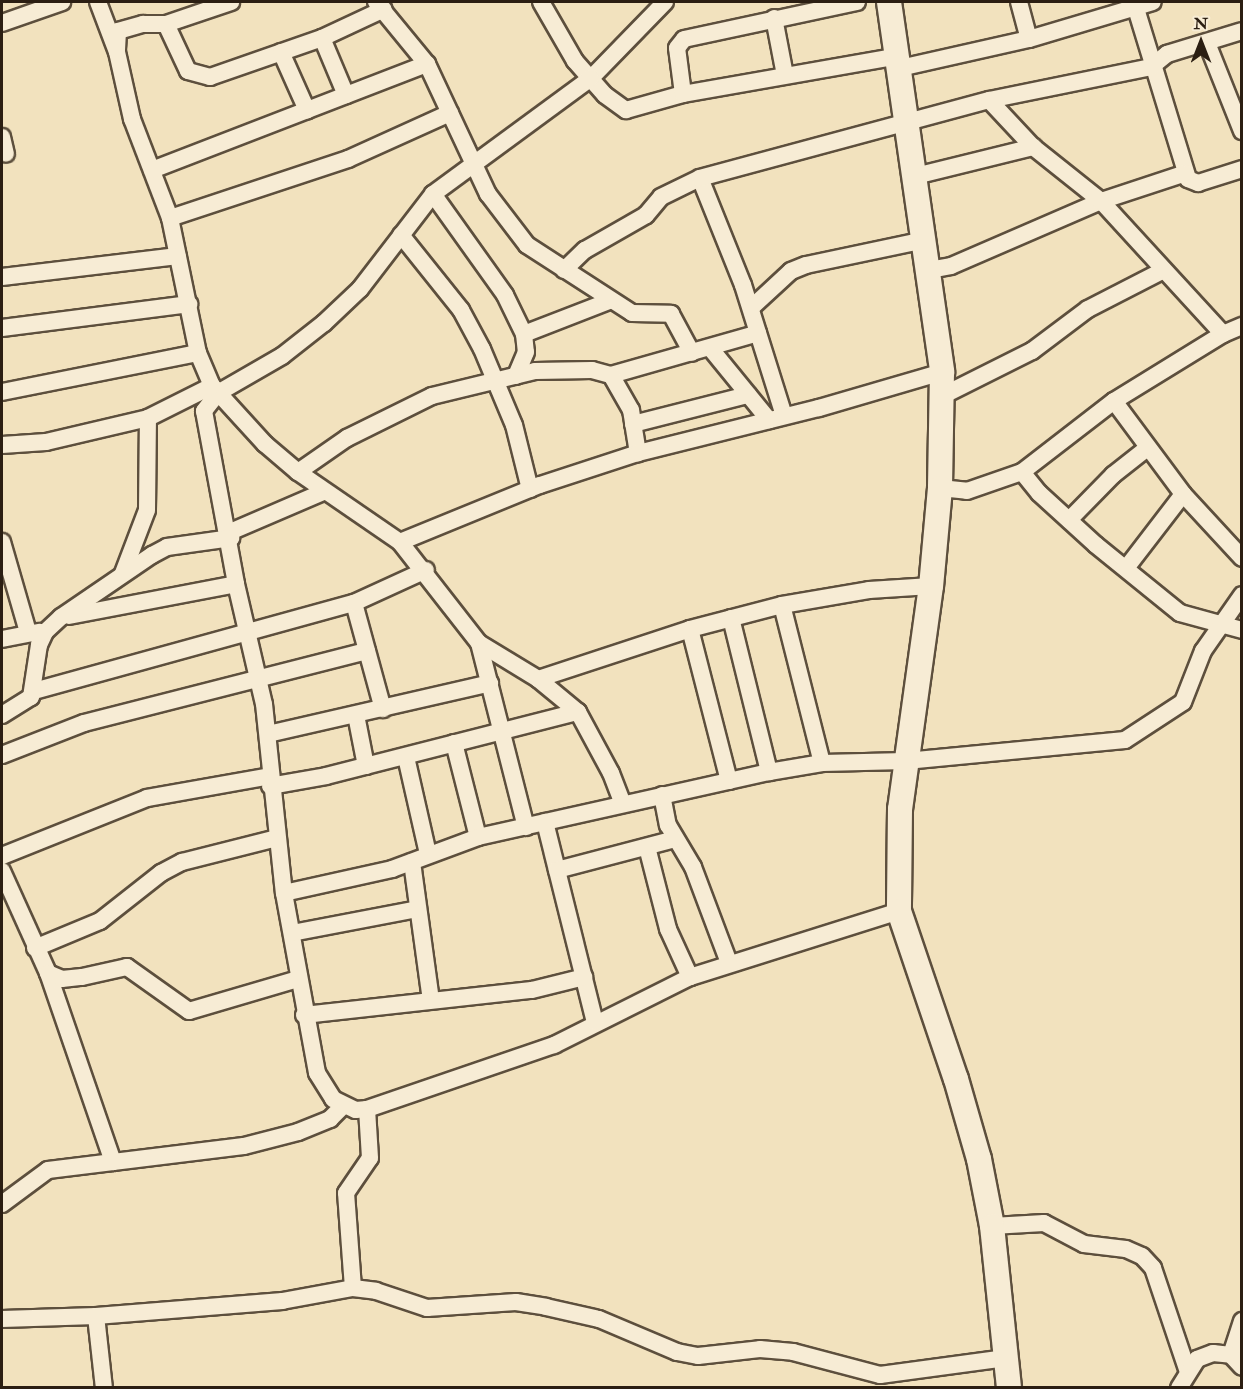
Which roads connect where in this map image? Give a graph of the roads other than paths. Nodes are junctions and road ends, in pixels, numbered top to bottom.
1 (62, 2) edge
2 (98, 2) edge
3 (231, 2) edge
4 (543, 2) edge
5 (665, 2) edge
6 (857, 2) edge
7 (889, 2) edge
8 (1019, 2) edge
9 (1153, 2) edge
10 (1134, 4) edge
11 (380, 5) edge
12 (774, 18) junction
13 (2, 23) edge
14 (166, 24) junction
15 (1242, 31) edge
16 (322, 38) junction
17 (1029, 39) junction
18 (1207, 43) junction
19 (117, 52) junction
20 (281, 52) junction
21 (899, 62) junction
22 (427, 64) junction
23 (1151, 67) junction
24 (785, 75) junction
25 (591, 78) junction
26 (683, 94) junction
27 (346, 95) junction
28 (989, 100) junction
29 (307, 111) junction
30 (450, 113) junction
31 (907, 122) junction
32 (1242, 131) edge
33 (1033, 147) junction
34 (473, 162) junction
35 (1242, 169) edge
36 (152, 170) junction
37 (1186, 173) junction
38 (915, 176) junction
39 (700, 177) junction
40 (434, 194) junction
41 (1101, 201) junction
42 (170, 218) junction
43 (401, 235) junction
44 (925, 240) junction
45 (178, 256) junction
46 (564, 270) junction
47 (929, 270) junction
48 (1162, 271) junction
49 (2, 277) edge
50 (609, 301) junction
51 (189, 304) junction
52 (751, 308) junction
53 (1242, 326) edge
54 (2, 328) edge
55 (758, 333) junction
56 (524, 334) junction
57 (1223, 334) junction
58 (711, 349) junction
59 (198, 353) junction
60 (692, 353) junction
61 (942, 372) junction
62 (611, 375) junction
63 (516, 376) junction
64 (494, 381) junction
65 (215, 390) junction
66 (2, 392) edge
67 (748, 395) junction
68 (942, 396) junction
69 (1114, 401) junction
70 (148, 418) junction
71 (776, 418) junction
72 (633, 424) junction
73 (2, 445) edge
74 (1146, 449) junction
75 (638, 453) junction
76 (298, 472) junction
77 (1022, 472) junction
78 (940, 488) junction
79 (530, 489) junction
80 (323, 492) junction
81 (1183, 494) junction
82 (1068, 520) junction
83 (230, 535) junction
84 (400, 542) junction
85 (2, 543) edge
86 (1242, 558) edge
87 (1127, 567) junction
88 (426, 570) junction
89 (122, 577) junction
90 (236, 584) junction
91 (932, 586) junction
92 (1242, 595) edge
93 (354, 603) junction
94 (782, 605) junction
95 (61, 617) junction
96 (731, 618) junction
97 (1220, 623) junction
98 (690, 629) junction
99 (1242, 630) edge
100 (248, 631) junction
101 (37, 632) junction
102 (2, 639) edge
103 (479, 643) junction
104 (368, 651) junction
105 (259, 679) junction
106 (538, 679) junction
107 (490, 683) junction
108 (34, 691) junction
109 (383, 710) junction
110 (578, 712) junction
111 (2, 715) edge
112 (356, 715) junction
113 (502, 730) junction
114 (268, 734) junction
115 (454, 743) junction
116 (2, 755) edge
117 (406, 757) junction
118 (906, 761) junction
119 (822, 763) junction
120 (366, 766) junction
121 (769, 772) junction
122 (270, 781) junction
123 (729, 781) junction
124 (662, 795) junction
125 (622, 802) junction
126 (546, 822) junction
127 (526, 827) junction
128 (478, 837) junction
129 (277, 838) junction
130 (675, 839) junction
131 (647, 847) junction
132 (428, 854) junction
133 (2, 856) edge
134 (412, 862) junction
135 (557, 870) junction
136 (2, 871) edge
137 (284, 893) junction
138 (418, 909) junction
139 (899, 911) junction
140 (292, 933) junction
141 (35, 948) junction
142 (729, 963) junction
143 (48, 974) junction
144 (584, 977) junction
145 (690, 977) junction
146 (298, 979) junction
147 (431, 1000) junction
148 (304, 1015) junction
149 (595, 1022) junction
150 (343, 1106) junction
151 (368, 1109) junction
152 (112, 1162) junction
153 (2, 1204) edge
154 (992, 1226) junction
155 (352, 1288) junction
156 (96, 1316) junction
157 (2, 1319) edge
158 (1242, 1321) edge
159 (1006, 1358) junction
160 (1236, 1361) edge
161 (1187, 1369) junction
162 (104, 1388) edge
163 (1009, 1388) edge
164 (1179, 1388) edge

1 - 13 street
2 - 19 street
3 - 14 street
4 - 25 street
5 - 25 street
6 - 12 street
7 - 21 street
8 - 17 street
9 - 10 street
10 - 17 street
10 - 23 street
11 - 16 street
11 - 22 street
12 - 24 street
12 - 26 street
14 - 19 street
14 - 20 street
15 - 18 street
16 - 20 street
16 - 27 street
17 - 21 street
18 - 23 street
18 - 32 street
19 - 36 street
20 - 29 street
21 - 24 street
21 - 31 street
22 - 27 street
22 - 30 street
23 - 28 street
23 - 37 street
24 - 26 street
25 - 26 street
25 - 34 street
27 - 29 street
28 - 31 street
28 - 33 street
29 - 36 street
30 - 34 street
30 - 42 street
31 - 38 street
31 - 39 street
33 - 38 street
33 - 41 street
34 - 40 street
34 - 46 street
35 - 37 street
36 - 42 street
37 - 41 street
38 - 44 street
39 - 46 street
39 - 52 street
40 - 43 street
40 - 56 street
41 - 47 street
41 - 48 street
42 - 45 street
43 - 64 street
43 - 65 street
44 - 47 street
44 - 52 street
45 - 49 street
45 - 51 street
46 - 50 street
47 - 61 street
48 - 57 street
48 - 68 street
50 - 56 street
50 - 60 street
51 - 54 street
51 - 59 street
52 - 55 street
53 - 57 street
55 - 58 street
55 - 71 street
56 - 63 street
57 - 69 street
58 - 60 street
58 - 67 street
59 - 65 street
59 - 66 street
60 - 62 street
61 - 68 street
61 - 71 street
62 - 63 street
62 - 72 street
63 - 64 street
64 - 76 street
64 - 79 street
65 - 70 street
65 - 76 street
65 - 83 street
67 - 71 street
67 - 72 street
68 - 78 street
69 - 74 street
69 - 77 street
70 - 73 street
70 - 89 street
71 - 75 street
72 - 75 street
74 - 81 street
74 - 82 street
75 - 79 street
76 - 80 street
77 - 78 street
77 - 82 street
78 - 91 street
79 - 84 street
80 - 83 street
80 - 84 street
81 - 86 street
81 - 87 street
82 - 87 street
83 - 89 street
83 - 90 street
84 - 88 street
85 - 101 street
87 - 97 street
88 - 93 street
88 - 103 street
89 - 95 street
90 - 95 street
90 - 100 street
91 - 94 street
91 - 118 street
92 - 97 street
93 - 100 street
93 - 104 street
94 - 96 street
94 - 119 street
95 - 101 street
96 - 98 street
96 - 121 street
97 - 99 street
97 - 118 street
98 - 106 street
98 - 123 street
100 - 105 street
100 - 108 street
101 - 102 street
101 - 108 street
103 - 106 street
103 - 107 street
104 - 105 street
104 - 109 street
105 - 114 street
105 - 116 street
106 - 110 street
107 - 109 street
107 - 113 street
108 - 111 street
109 - 112 street
110 - 113 street
110 - 125 street
112 - 114 street
112 - 120 street
113 - 115 street
113 - 127 street
114 - 122 street
115 - 117 street
115 - 128 street
117 - 120 street
117 - 132 street
118 - 119 street
118 - 139 street
119 - 121 street
120 - 122 street
121 - 123 street
122 - 129 street
122 - 133 street
123 - 124 street
124 - 125 street
124 - 130 street
125 - 126 street
126 - 127 street
126 - 135 street
127 - 128 street
128 - 132 street
129 - 137 street
129 - 141 street
130 - 131 street
130 - 142 street
131 - 135 street
131 - 145 street
132 - 134 street
134 - 137 street
134 - 138 street
135 - 144 street
136 - 141 street
137 - 140 street
138 - 140 street
138 - 147 street
139 - 142 street
139 - 154 street
140 - 146 street
141 - 143 street
142 - 145 street
143 - 146 street
143 - 152 street
144 - 147 street
144 - 149 street
145 - 149 street
146 - 148 street
147 - 148 street
148 - 150 street
149 - 151 street
150 - 151 street
150 - 152 street
151 - 155 street
152 - 153 street
154 - 159 street
154 - 161 street
155 - 156 street
155 - 159 street
156 - 157 street
156 - 162 street
158 - 160 street
159 - 163 street
160 - 161 street
161 - 164 street

